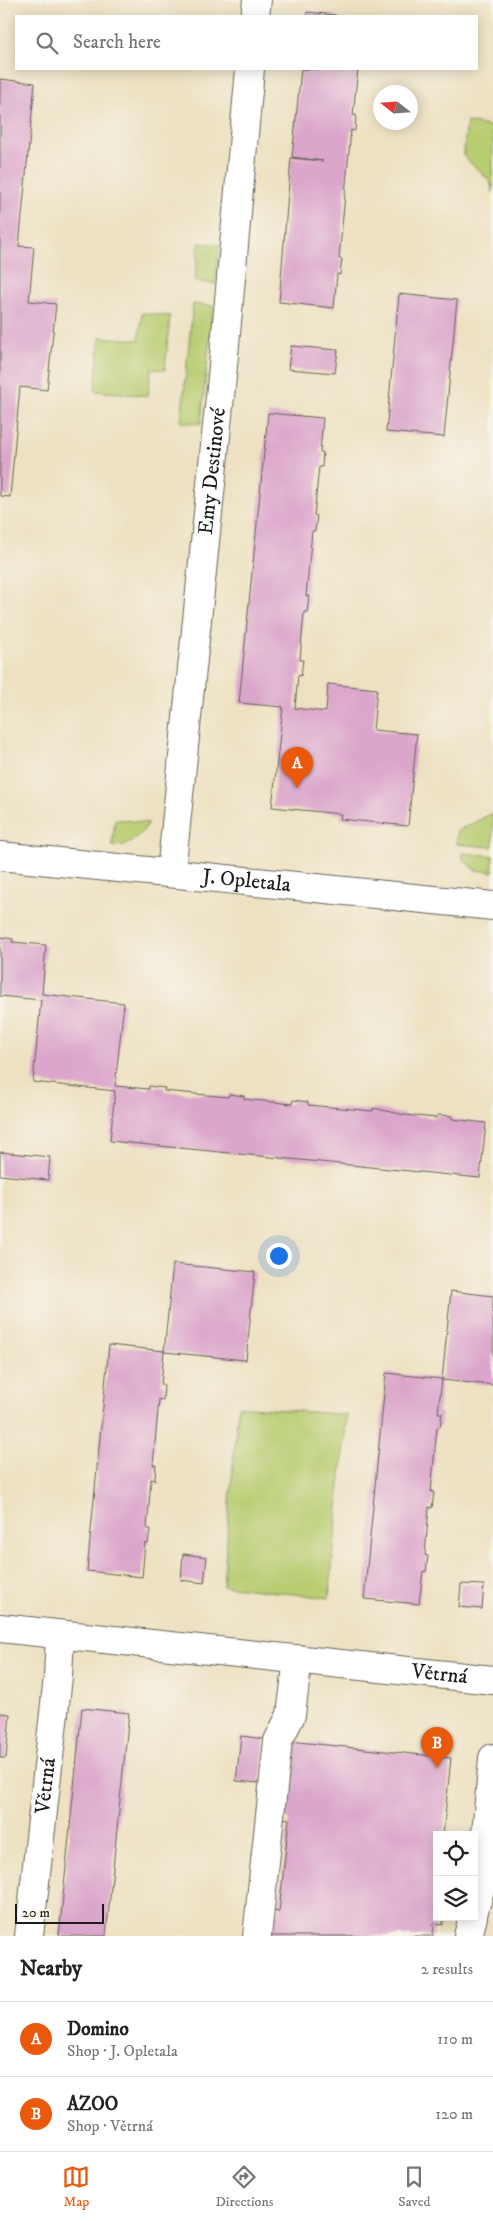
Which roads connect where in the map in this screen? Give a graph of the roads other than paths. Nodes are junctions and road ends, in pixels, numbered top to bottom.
1 (257, 0) edge
2 (255, 15) edge
3 (250, 70) edge
4 (0, 856) edge
5 (171, 873) junction
6 (493, 906) edge
7 (0, 1628) edge
8 (60, 1636) junction
9 (298, 1659) junction
10 (493, 1680) edge
11 (493, 1758) edge
12 (478, 1898) edge
13 (472, 1921) edge
14 (29, 1936) edge
15 (257, 1936) edge
16 (468, 1936) edge

1 - 2 street
3 - 5 street, Emy Destinové
4 - 5 street, J. Opletala
5 - 6 street, J. Opletala
7 - 8 street, Větrná
8 - 9 street, Větrná
8 - 14 street, Větrná
9 - 10 street, Větrná
9 - 15 street
11 - 12 street
13 - 16 street

